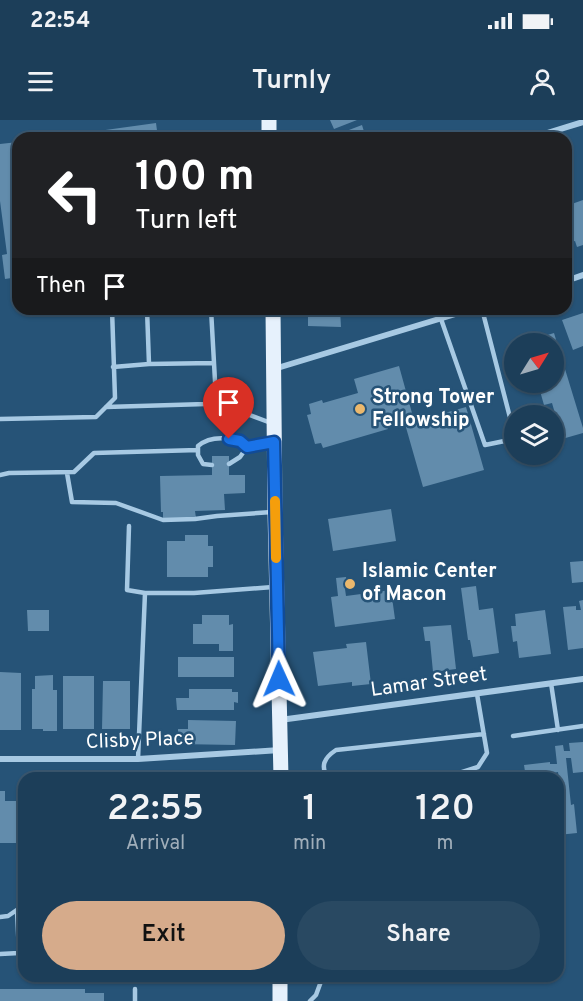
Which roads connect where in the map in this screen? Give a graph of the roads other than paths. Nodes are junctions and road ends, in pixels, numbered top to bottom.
1 (583, 122) edge
2 (550, 132) edge
3 (112, 315) edge
4 (147, 315) edge
5 (211, 315) edge
6 (273, 315) edge
7 (453, 315) edge
8 (484, 315) edge
9 (441, 319) junction
10 (214, 363) junction
11 (149, 364) junction
12 (113, 366) junction
13 (274, 369) junction
14 (216, 399) junction
15 (507, 405) edge
16 (106, 407) junction
17 (0, 419) edge
18 (274, 424) junction
19 (504, 441) edge
20 (274, 442) junction
21 (247, 447) junction
22 (198, 450) junction
23 (229, 464) dead end
24 (212, 465) dead end
25 (68, 473) junction
26 (0, 475) edge
27 (275, 512) junction
28 (129, 526) dead end
29 (276, 587) junction
30 (146, 593) junction
31 (583, 679) edge
32 (551, 683) junction
33 (477, 694) junction
34 (280, 720) junction
35 (583, 726) edge
36 (558, 729) junction
37 (484, 734) junction
38 (513, 736) dead end
39 (281, 750) junction
40 (0, 759) edge
41 (138, 759) junction
42 (281, 772) edge
43 (325, 772) edge
44 (460, 772) edge
45 (17, 910) joint
46 (0, 917) edge
47 (18, 924) edge
48 (18, 953) edge
49 (0, 954) edge
50 (280, 982) edge
51 (321, 982) edge
52 (135, 989) dead end
53 (135, 1001) edge
54 (280, 1001) edge
55 (310, 1001) edge

1 - 2 street
3 - 12 lane
4 - 11 lane
5 - 10 lane
6 - 13 main road
7 - 9 street
8 - 15 lane
9 - 13 street
9 - 19 lane
10 - 11 lane
10 - 14 lane
11 - 12 lane
12 - 16 lane
13 - 18 main road
14 - 16 lane
14 - 18 lane
16 - 17 lane
18 - 20 main road
20 - 21 lane
20 - 27 main road
21 - 22 lane
21 - 23 lane
22 - 24 lane
22 - 25 lane
25 - 26 lane
25 - 27 lane
27 - 29 main road
28 - 30 lane
29 - 30 lane
29 - 34 main road
30 - 41 lane
31 - 32 street, Lamar Street
32 - 33 street, Lamar Street
32 - 36 lane
33 - 34 street, Lamar Street
33 - 37 lane
34 - 39 main road
35 - 36 lane
36 - 38 lane
37 - 43 lane
37 - 44 lane
39 - 41 street, Clisby Place
39 - 42 main road
40 - 41 street, Clisby Place
45 - 46 lane
45 - 47 lane
48 - 49 lane
50 - 54 main road
51 - 55 lane
52 - 53 lane

